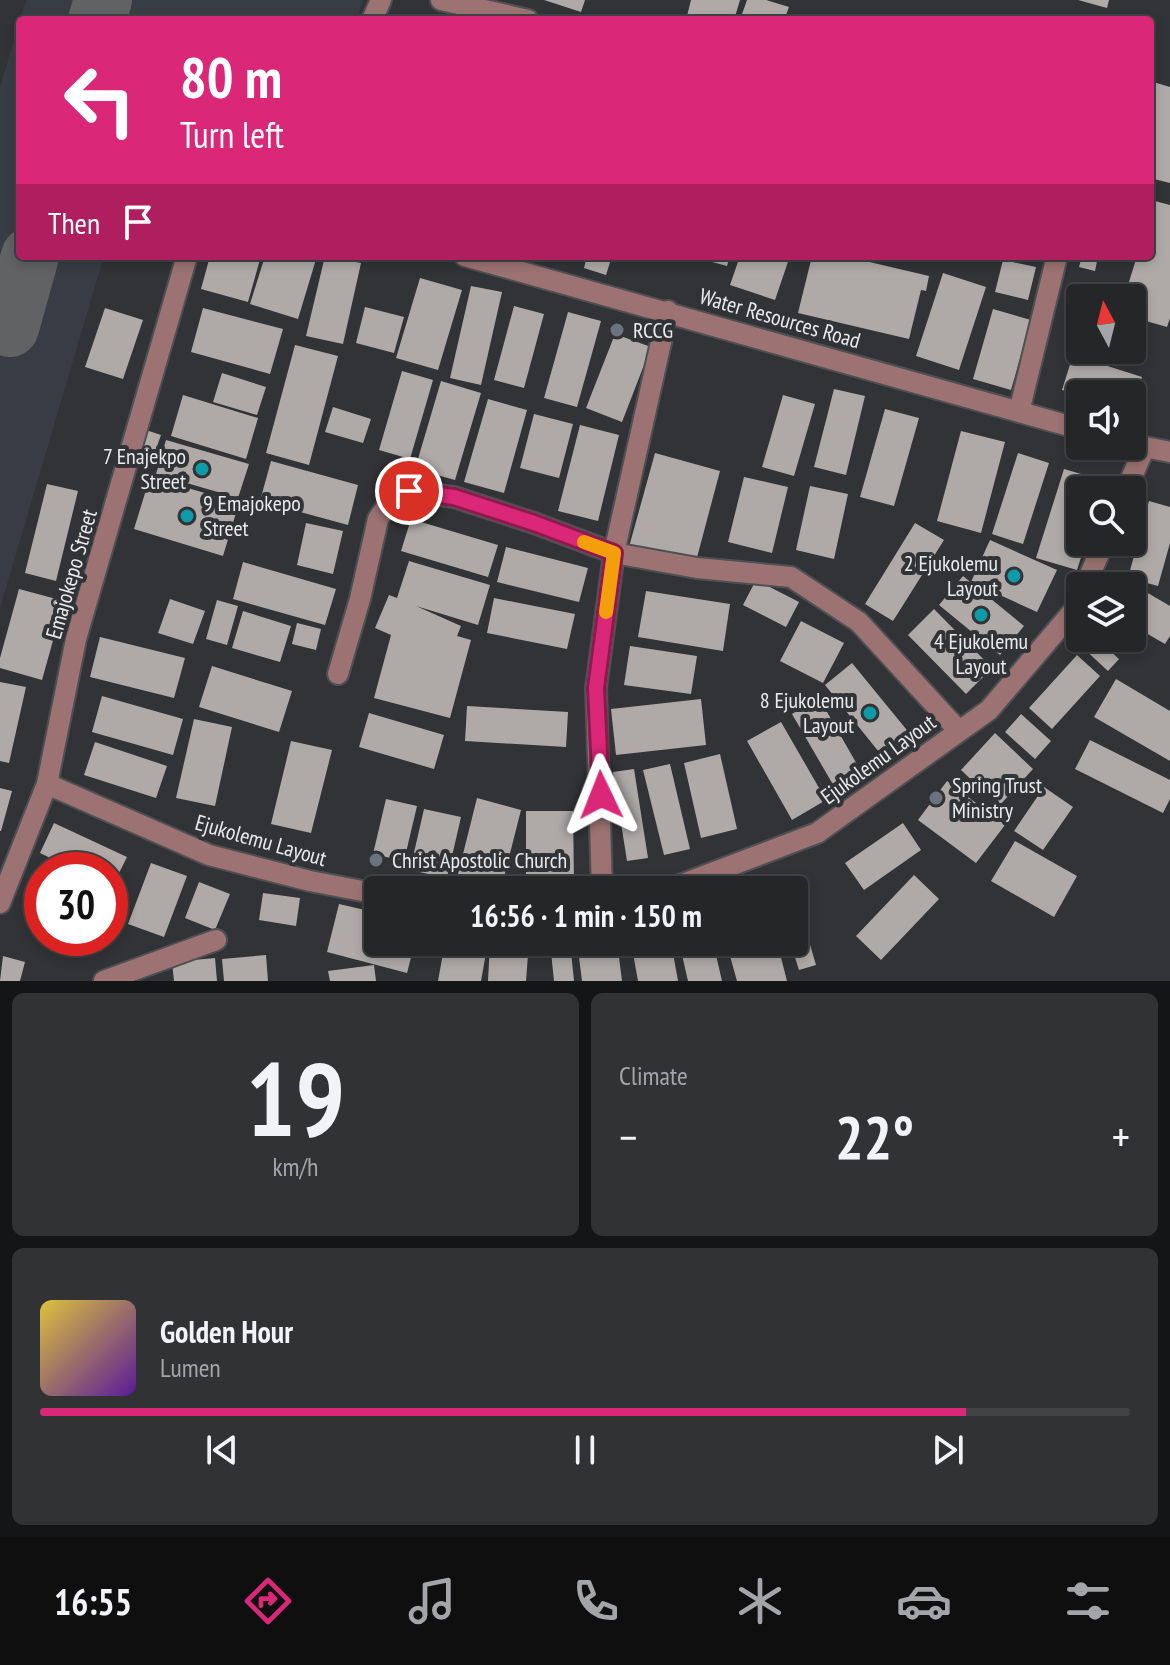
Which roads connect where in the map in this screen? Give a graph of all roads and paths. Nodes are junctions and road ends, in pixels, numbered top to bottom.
1 (441, 0) edge
2 (504, 5) edge
3 (522, 16) edge
4 (186, 260) edge
5 (480, 260) edge
6 (1056, 260) edge
7 (668, 311) junction
8 (1019, 412) junction
9 (1066, 425) edge
10 (1146, 448) edge
11 (1170, 452) edge
12 (614, 553) junction
13 (1066, 620) edge
14 (338, 674) dead end
15 (959, 731) junction
16 (47, 784) junction
17 (602, 876) edge
18 (704, 876) edge
19 (364, 891) edge
20 (0, 903) edge
21 (216, 940) dead end
22 (104, 981) edge

1 - 2 street
2 - 3 street
4 - 16 street, Emajokepo Street
5 - 7 street, Water Resources Road
6 - 8 street
7 - 8 street, Water Resources Road
7 - 12 street
8 - 9 street, Water Resources Road
10 - 11 street
12 - 14 street
12 - 15 street
12 - 17 street
13 - 15 street, Ejukolemu Layout
15 - 18 street, Ejukolemu Layout
16 - 19 street, Ejukolemu Layout
16 - 20 street, Emajokepo Street
21 - 22 street

